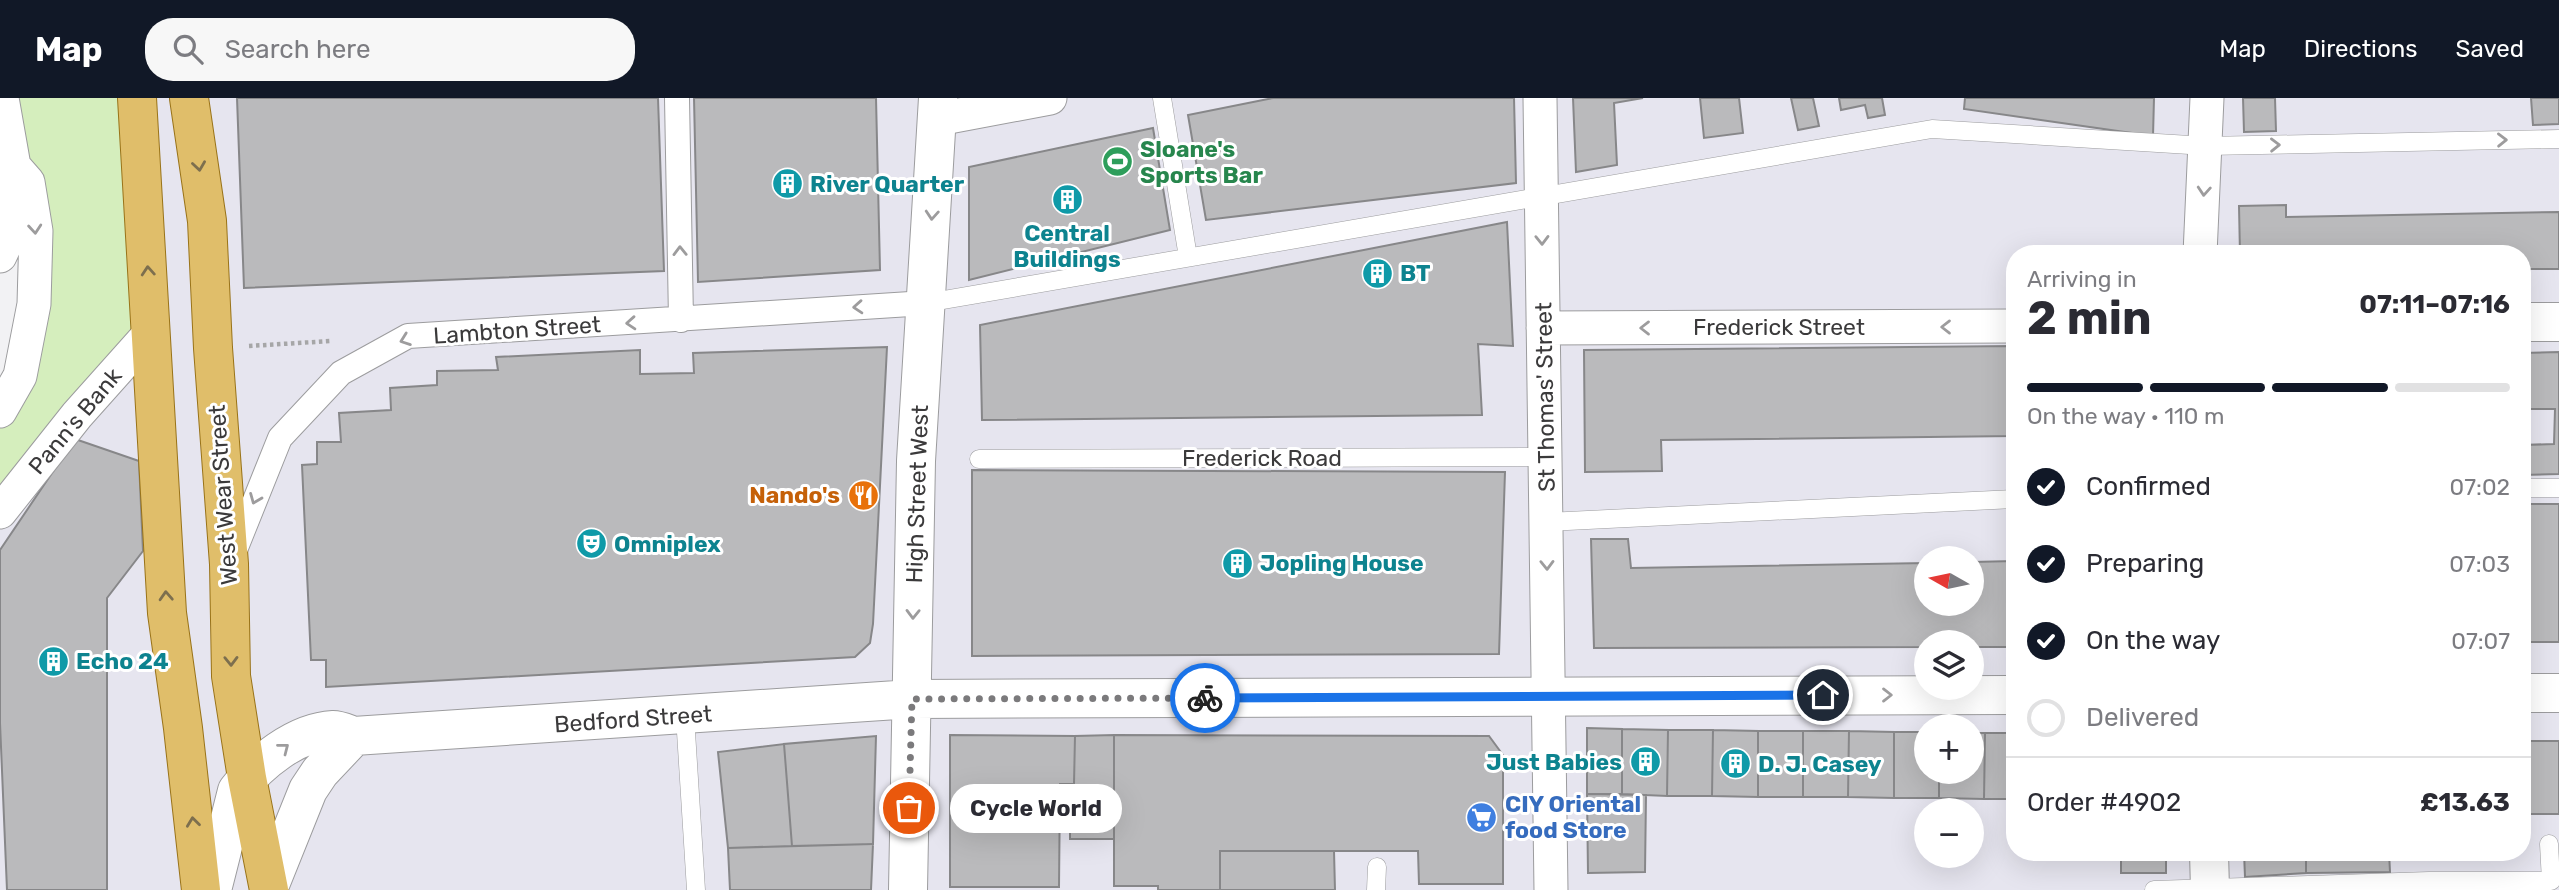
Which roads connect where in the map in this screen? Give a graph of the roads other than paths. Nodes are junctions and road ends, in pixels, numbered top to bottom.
1 (2, 98) edge
2 (137, 98) edge
3 (189, 98) edge
4 (677, 98) edge
5 (1050, 98) edge
6 (1162, 98) edge
7 (1540, 98) edge
8 (2207, 98) edge
9 (938, 108) edge
10 (2559, 139) edge
11 (2206, 146) junction
12 (14, 166) junction
13 (1542, 196) junction
14 (2200, 245) edge
15 (0, 256) edge
16 (1188, 257) junction
17 (926, 303) junction
18 (681, 320) junction
19 (2531, 322) edge
20 (2559, 322) edge
21 (2006, 326) edge
22 (1544, 328) junction
23 (152, 331) junction
24 (0, 411) edge
25 (1546, 457) junction
26 (979, 459) dead end
27 (2531, 488) edge
28 (2559, 488) edge
29 (2006, 499) edge
30 (0, 512) edge
31 (1547, 522) junction
32 (229, 564) junction
33 (2531, 693) edge
34 (2559, 693) edge
35 (2006, 695) edge
36 (1549, 696) junction
37 (912, 699) junction
38 (685, 716) junction
39 (354, 736) junction
40 (247, 778) junction
41 (2549, 844) dead end
42 (2209, 861) edge
43 (1377, 867) dead end
44 (269, 888) edge
45 (201, 890) edge
46 (212, 890) edge
47 (696, 890) edge
48 (908, 890) edge
49 (1376, 890) edge
50 (1551, 890) edge
51 (2154, 890) edge
52 (2210, 890) edge

1 - 12 street
23 -> 2 main road
3 -> 32 main road, West Wear Street
18 -> 4 street
5 - 9 street
6 - 16 lane
7 - 13 street, St Thomas' Street
8 - 11 street
9 -> 17 street, High Street West
11 -> 10 lane
11 - 13 lane
11 -> 14 street
12 - 15 street
12 -> 24 street
13 - 16 lane
13 -> 22 street, St Thomas' Street
16 - 17 lane
17 -> 18 street, Lambton Street
17 -> 37 street, High Street West
18 -> 32 street, Lambton Street
19 - 20 street
21 -> 22 street, Frederick Street
22 - 25 street, St Thomas' Street
23 - 30 street, Pann's Bank
45 -> 23 main road
25 - 26 lane, Frederick Road
25 - 31 street, St Thomas' Street
27 - 28 lane
29 - 31 lane
31 -> 36 street, St Thomas' Street
32 -> 40 main road, West Wear Street
33 - 34 street
36 -> 35 street, Bedford Street
36 - 37 street, Bedford Street
36 - 50 street, St Thomas' Street
37 - 38 street, Bedford Street
37 - 48 street, High Street West
38 - 39 street, Bedford Street
38 - 47 lane
40 -> 39 street, Bedford Street
39 - 44 street
40 - 44 main road, West Wear Street
40 - 46 street, Bedford Street
41 - 52 lane
42 - 52 street
43 - 49 lane
51 - 52 lane

